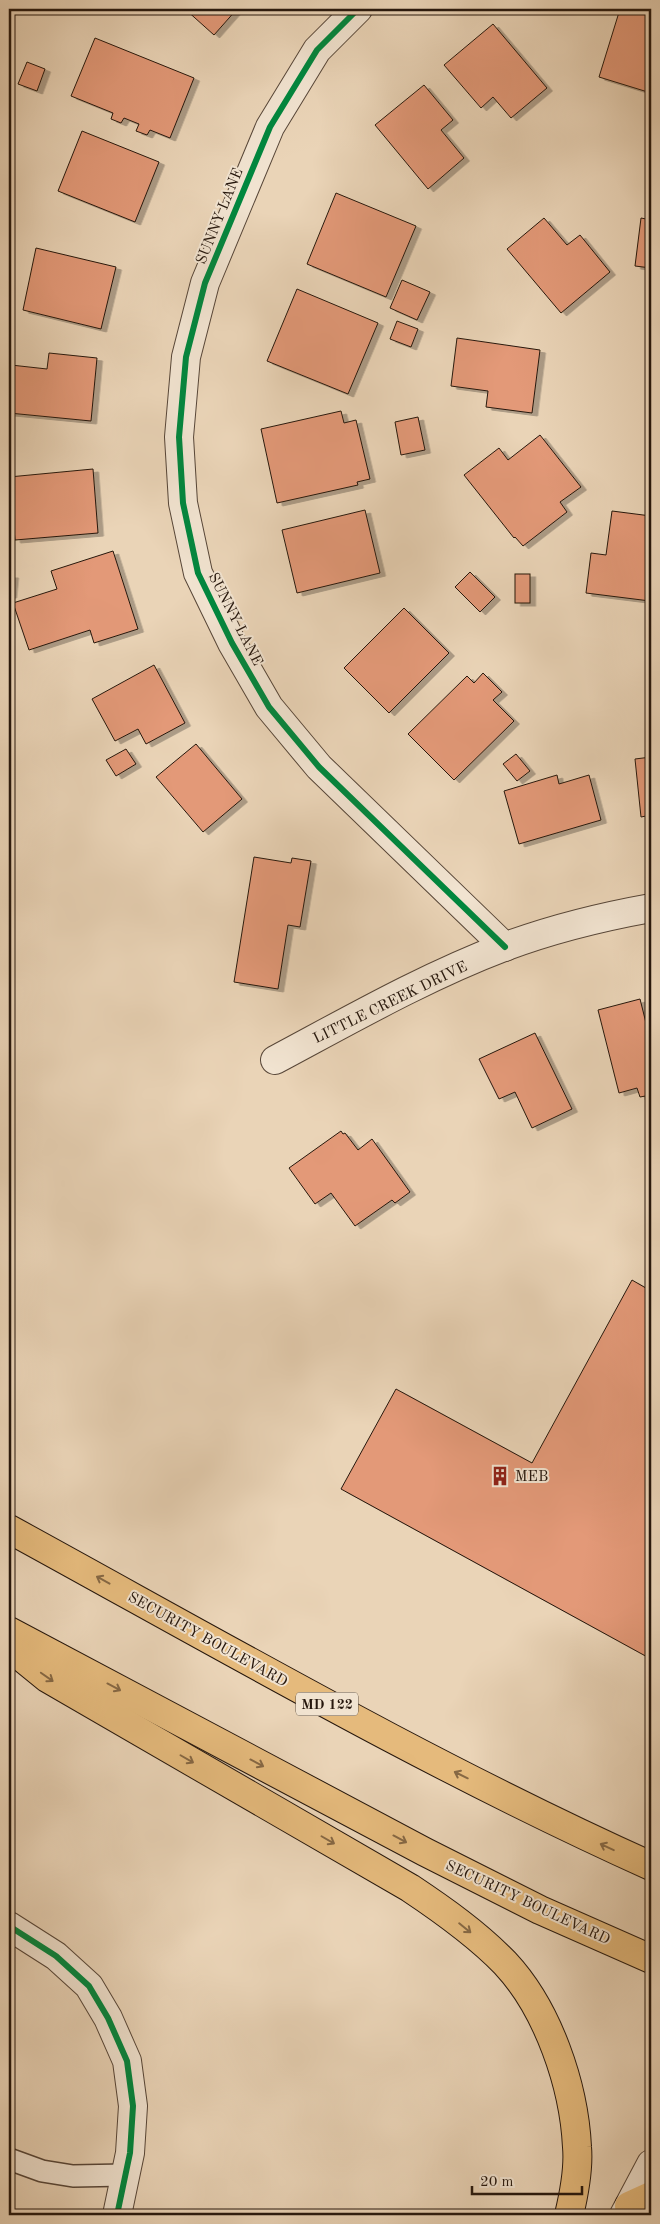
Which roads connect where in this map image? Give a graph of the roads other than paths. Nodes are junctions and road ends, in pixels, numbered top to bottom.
1 (358, 9) edge
2 (651, 908) edge
3 (505, 947) junction
4 (275, 1060) dead end
5 (9, 1529) edge
6 (9, 1631) edge
7 (9, 1647) edge
8 (651, 1866) edge
9 (9, 1926) edge
10 (651, 1959) edge
11 (9, 2159) edge
12 (651, 2164) edge
13 (125, 2176) junction
14 (635, 2206) edge
15 (117, 2215) edge
16 (569, 2215) edge

1 - 3 street, SUNNY LANE
2 - 3 street, LITTLE CREEK DRIVE
3 - 4 street, LITTLE CREEK DRIVE
8 -> 5 main road, SECURITY BOULEVARD / MD 122
6 -> 10 main road, SECURITY BOULEVARD
7 -> 16 main road
9 - 13 street
11 - 13 lane
12 - 14 street
13 - 15 street

